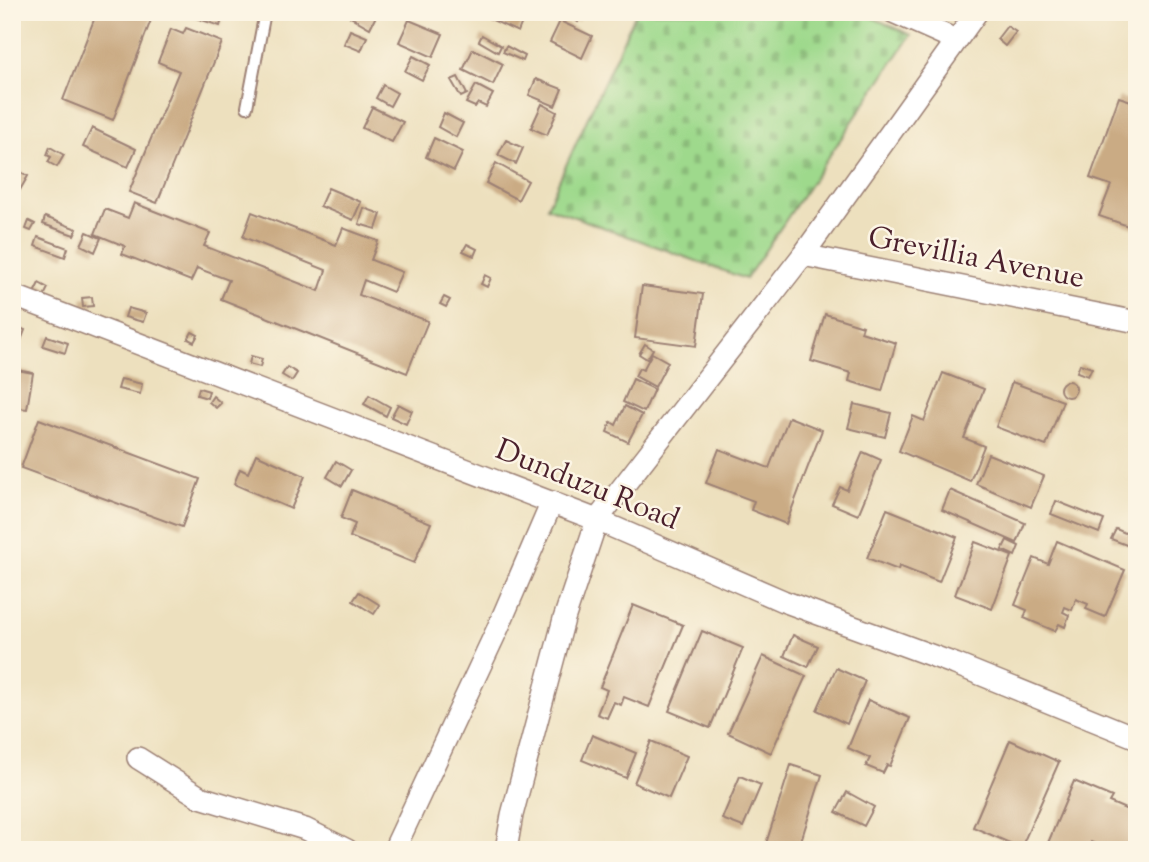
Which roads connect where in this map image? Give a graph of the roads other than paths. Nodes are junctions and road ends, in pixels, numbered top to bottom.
1 (265, 12) edge
2 (894, 12) edge
3 (977, 12) edge
4 (956, 40) junction
5 (247, 107) dead end
6 (803, 255) junction
7 (12, 295) edge
8 (1137, 322) edge
9 (552, 502) junction
10 (597, 520) junction
11 (1137, 738) edge
12 (138, 758) dead end
13 (347, 850) edge
14 (394, 850) edge
15 (506, 850) edge

1 - 5 lane
2 - 4 street
3 - 4 street
4 - 6 street
6 - 8 street, Grevillia Avenue
6 - 10 street
7 - 9 street, Dunduzu Road
9 - 10 street, Dunduzu Road
9 - 14 street
10 - 11 street, Dunduzu Road
10 - 15 street
12 - 13 street

